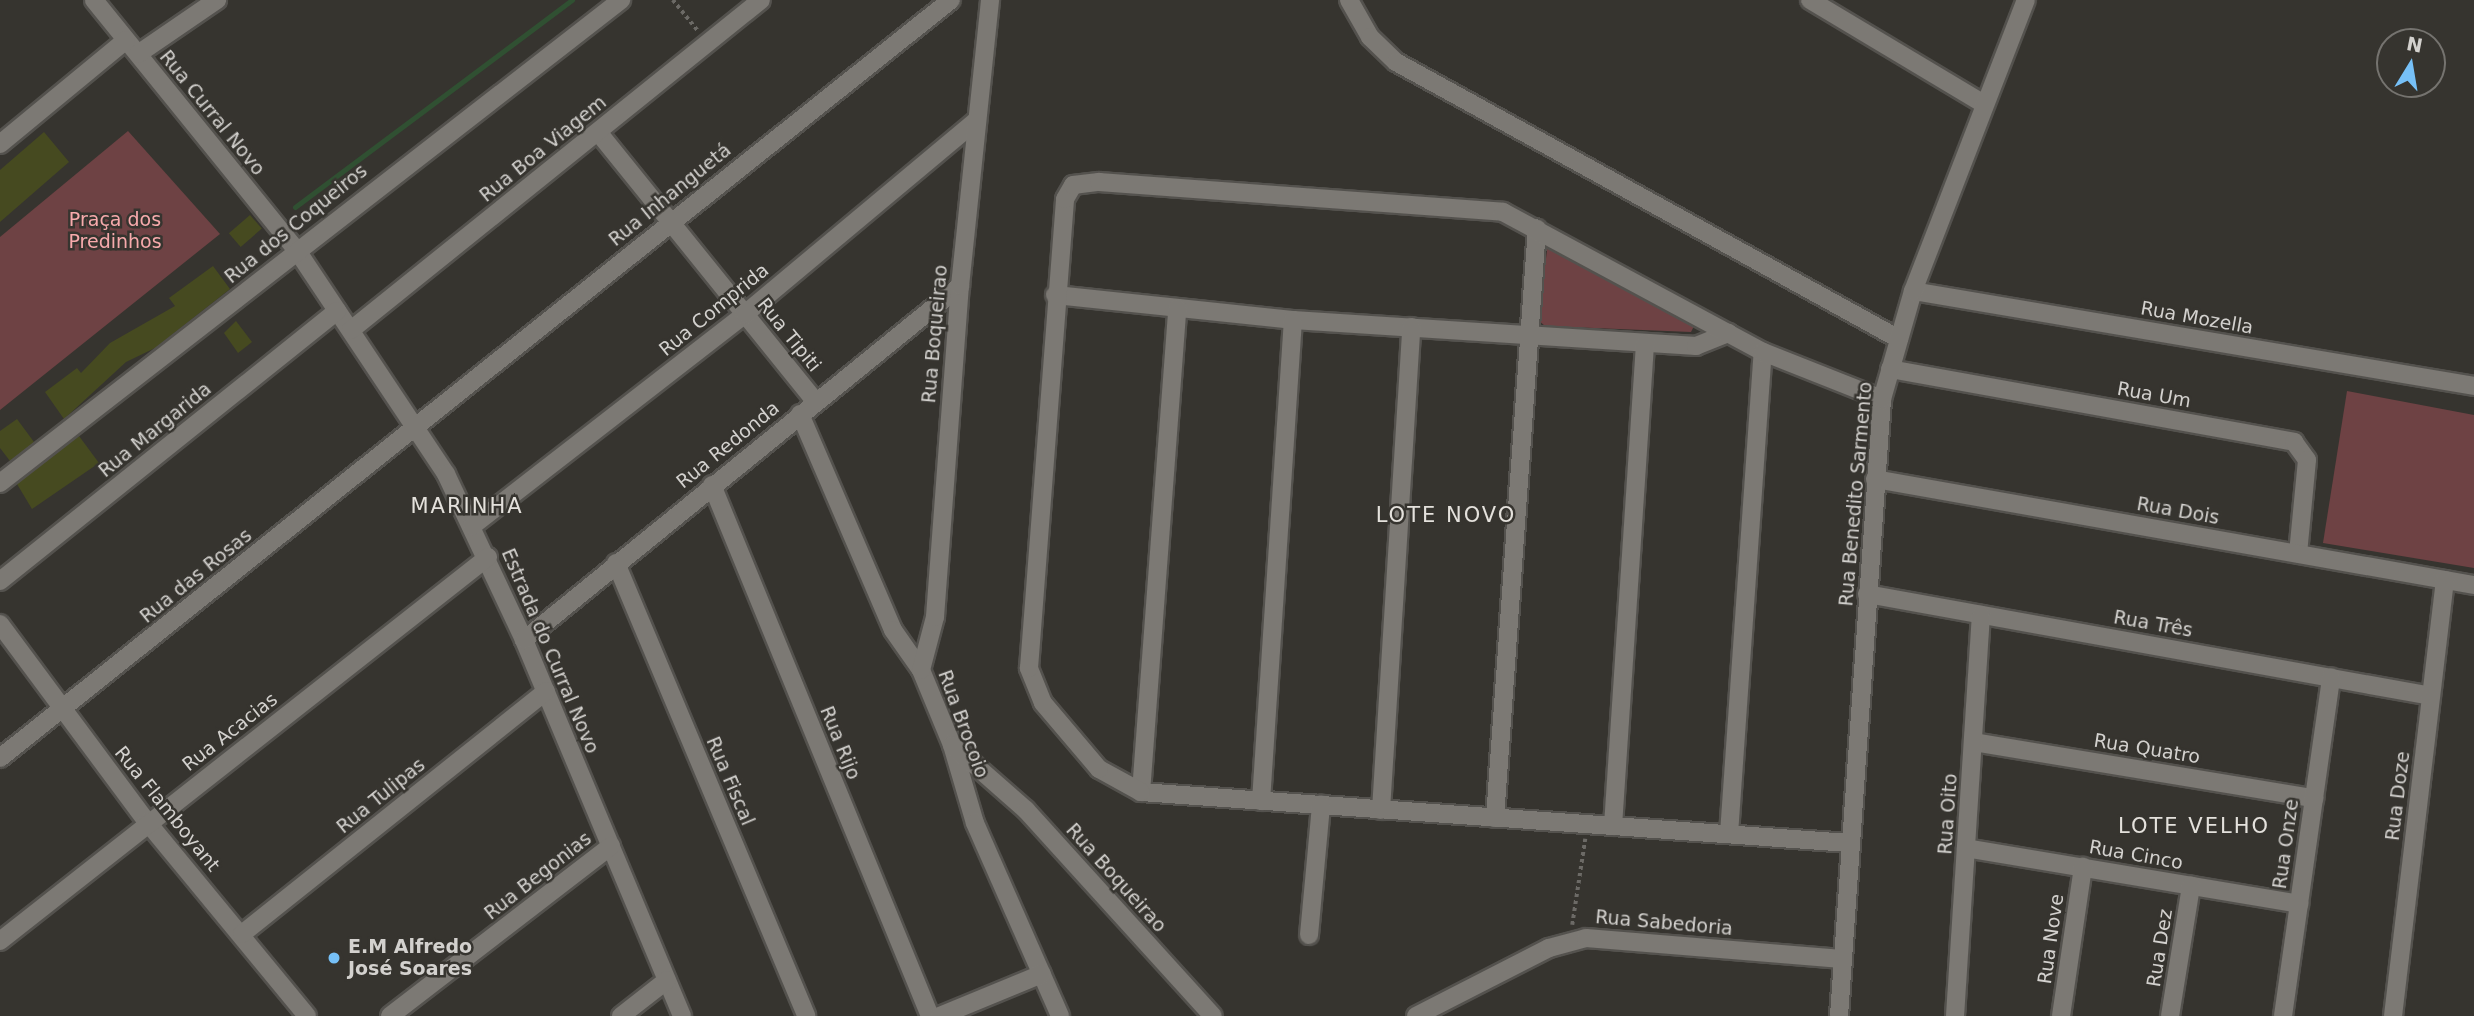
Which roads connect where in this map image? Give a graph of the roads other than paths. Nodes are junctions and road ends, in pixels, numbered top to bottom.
1 (94, 0) edge
2 (217, 0) edge
3 (621, 0) edge
4 (761, 0) edge
5 (951, 0) edge
6 (990, 0) edge
7 (1349, 0) edge
8 (1810, 0) edge
9 (2026, 0) edge
10 (132, 47) junction
11 (1982, 103) junction
12 (977, 120) junction
13 (598, 132) junction
14 (0, 144) edge
15 (673, 219) junction
16 (1537, 228) junction
17 (298, 252) junction
18 (960, 286) junction
19 (1913, 291) junction
20 (1055, 295) junction
21 (1177, 308) junction
22 (337, 311) junction
23 (746, 314) junction
24 (1293, 320) junction
25 (1411, 327) junction
26 (351, 330) junction
27 (1728, 334) junction
28 (1527, 336) junction
29 (1899, 339) junction
30 (1646, 343) junction
31 (1763, 352) junction
32 (1890, 369) junction
33 (2474, 386) edge
34 (1882, 399) junction
35 (815, 401) junction
36 (800, 414) junction
37 (418, 426) junction
38 (1875, 479) junction
39 (0, 483) edge
40 (712, 485) junction
41 (472, 526) junction
42 (2298, 554) junction
43 (488, 557) junction
44 (616, 563) junction
45 (2445, 580) junction
46 (0, 581) edge
47 (2474, 585) edge
48 (1867, 594) junction
49 (1982, 615) junction
50 (0, 624) edge
51 (524, 640) junction
52 (921, 670) junction
53 (2331, 677) junction
54 (546, 691) junction
55 (2431, 696) junction
56 (62, 710) junction
57 (1973, 743) junction
58 (952, 745) junction
59 (0, 758) edge
60 (1141, 792) junction
61 (2314, 798) junction
62 (1261, 801) junction
63 (1321, 805) junction
64 (1381, 810) junction
65 (1495, 818) junction
66 (148, 823) junction
67 (1613, 826) junction
68 (1729, 834) junction
69 (1849, 843) junction
70 (611, 846) junction
71 (1966, 848) junction
72 (2083, 867) junction
73 (2191, 886) junction
74 (2299, 904) junction
75 (242, 934) junction
76 (1309, 935) dead end
77 (0, 941) edge
78 (1842, 959) junction
79 (1042, 974) junction
80 (667, 980) junction
81 (1209, 1014) edge
82 (307, 1016) edge
83 (390, 1016) edge
84 (621, 1016) edge
85 (682, 1016) edge
86 (806, 1016) edge
87 (930, 1016) edge
88 (940, 1016) edge
89 (1060, 1016) edge
90 (1416, 1016) edge
91 (1839, 1016) edge
92 (1955, 1016) edge
93 (2061, 1016) edge
94 (2171, 1016) edge
95 (2283, 1016) edge
96 (2393, 1016) edge

1 - 10 street, Rua Curral Novo
2 - 10 street
3 - 17 street, Rua dos Coqueiros
4 - 13 street, Rua Boa Viagem
5 - 15 street, Rua Inhanguetá
6 - 12 street, Rua Boqueirao
7 - 29 street
8 - 11 street
9 - 11 street, Rua Benedito Sarmento
10 - 14 street
10 - 17 street, Rua Curral Novo
11 - 19 street, Rua Benedito Sarmento
12 - 18 street, Rua Boqueirao
12 - 23 street, Rua Comprida
13 - 15 street, Rua Tipiti
13 - 26 street, Rua Boa Viagem
15 - 23 street, Rua Tipiti
15 - 37 street, Rua Inhanguetá
16 - 20 street
16 - 27 street
16 - 28 street
17 - 22 street, Estrada do Curral Novo
17 - 39 street, Rua dos Coqueiros
18 - 35 street, Rua Redonda
18 - 52 street, Rua Boqueirao
19 - 29 street, Rua Benedito Sarmento
19 - 33 street, Rua Mozella
20 - 21 street
20 - 60 street
21 - 24 street
21 - 60 street
22 - 26 street, Estrada do Curral Novo
22 - 46 street, Rua Margarida
23 - 35 street, Rua Tipiti
23 - 41 street, Rua Comprida
24 - 25 street
24 - 62 street
25 - 28 street
25 - 64 street
26 - 37 street, Estrada do Curral Novo
27 - 30 street
27 - 31 street
28 - 30 street
28 - 65 street
29 - 32 street, Rua Benedito Sarmento
30 - 67 street
31 - 34 street
31 - 68 street
32 - 34 street, Rua Benedito Sarmento
32 - 42 street, Rua Um
34 - 38 street, Rua Benedito Sarmento
35 - 36 street, Rua Redonda
36 - 40 street, Rua Redonda
36 - 52 street, Rua Brocoio
37 - 41 street, Estrada do Curral Novo
37 - 56 street, Rua das Rosas
38 - 42 street, Rua Dois
38 - 48 street, Rua Benedito Sarmento
40 - 44 street, Rua Redonda
40 - 87 street, Rua Rijo
41 - 43 street, Estrada do Curral Novo
42 - 45 street, Rua Dois
43 - 51 street, Estrada do Curral Novo
43 - 66 street, Rua Acacias
44 - 51 street, Rua Redonda
44 - 86 street, Rua Fiscal
45 - 47 street, Rua Dois
45 - 55 street, Rua Doze
48 - 49 street, Rua Três
48 - 69 street, Rua Benedito Sarmento
49 - 53 street, Rua Três
49 - 57 street, Rua Oito
50 - 56 street, Rua Flamboyant
51 - 54 street, Estrada do Curral Novo
52 - 58 street, Rua Brocoio
53 - 55 street, Rua Três
53 - 61 street, Rua Onze
54 - 70 street, Estrada do Curral Novo
54 - 75 street, Rua Tulipas
55 - 96 street, Rua Doze
56 - 59 street, Rua das Rosas
56 - 66 street, Rua Flamboyant
57 - 61 street, Rua Quatro
57 - 71 street, Rua Oito
58 - 79 street, Rua Brocoio
58 - 81 street, Rua Boqueirao
60 - 62 street
61 - 74 street, Rua Onze
62 - 63 street
63 - 64 street
63 - 76 street
64 - 65 street
65 - 67 street
66 - 75 street, Rua Flamboyant
66 - 77 street, Rua Acacias
67 - 68 street
68 - 69 street
69 - 78 street, Rua Benedito Sarmento
70 - 80 street, Estrada do Curral Novo
70 - 83 street, Rua Begonias
71 - 72 street, Rua Cinco
71 - 92 street, Rua Oito
72 - 73 street, Rua Cinco
72 - 93 street, Rua Nove
73 - 74 street, Rua Cinco
73 - 94 street, Rua Dez
74 - 95 street, Rua Onze
75 - 82 street, Rua Flamboyant
78 - 90 street, Rua Sabedoria
78 - 91 street, Rua Benedito Sarmento
79 - 88 street
79 - 89 street, Rua Brocoio
80 - 84 street
80 - 85 street, Estrada do Curral Novo

